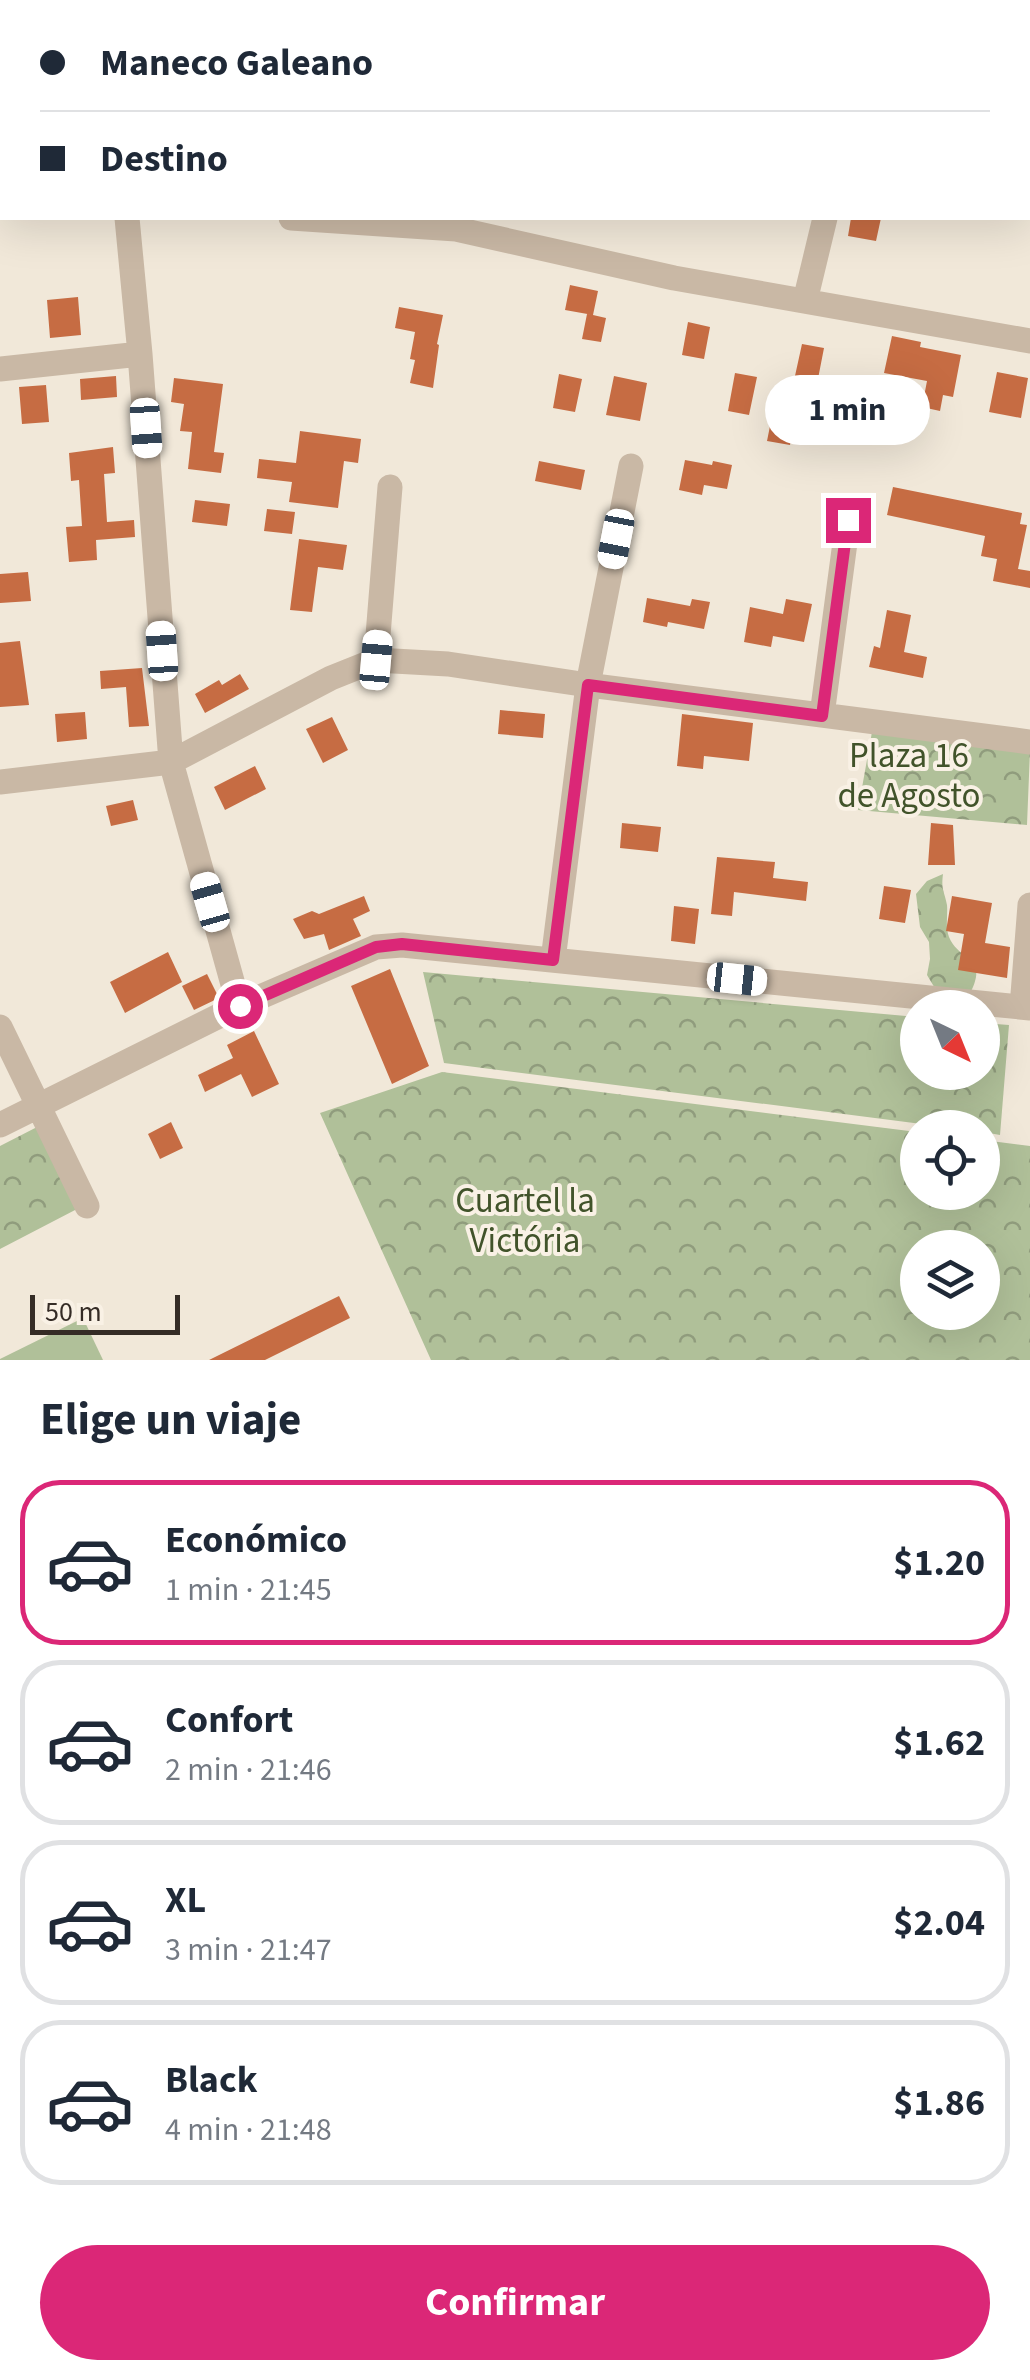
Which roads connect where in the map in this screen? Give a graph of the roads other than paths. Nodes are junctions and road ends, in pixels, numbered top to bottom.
1 (126, 220) edge
2 (321, 220) edge
3 (825, 220) edge
4 (805, 301) junction
5 (1030, 341) edge
6 (140, 354) junction
7 (0, 369) edge
8 (630, 466) dead end
9 (390, 487) dead end
10 (848, 520) dead end
11 (376, 660) junction
12 (588, 685) junction
13 (822, 716) junction
14 (1030, 742) edge
15 (171, 762) junction
16 (0, 782) edge
17 (1030, 905) edge
18 (553, 960) junction
19 (240, 1006) junction
20 (1026, 1007) edge
21 (0, 1027) edge
22 (37, 1108) junction
23 (0, 1125) edge
24 (87, 1206) dead end

1 - 6 street
2 - 4 street
3 - 4 street
4 - 5 street
6 - 7 street
6 - 15 street
8 - 12 street
9 - 11 street
10 - 13 street
11 - 12 street
11 - 15 street
12 - 13 street
12 - 18 street
13 - 14 street
15 - 16 street
15 - 19 street
17 - 20 street
18 - 19 street
18 - 20 street
19 - 22 street
21 - 22 street
22 - 23 street
22 - 24 street

